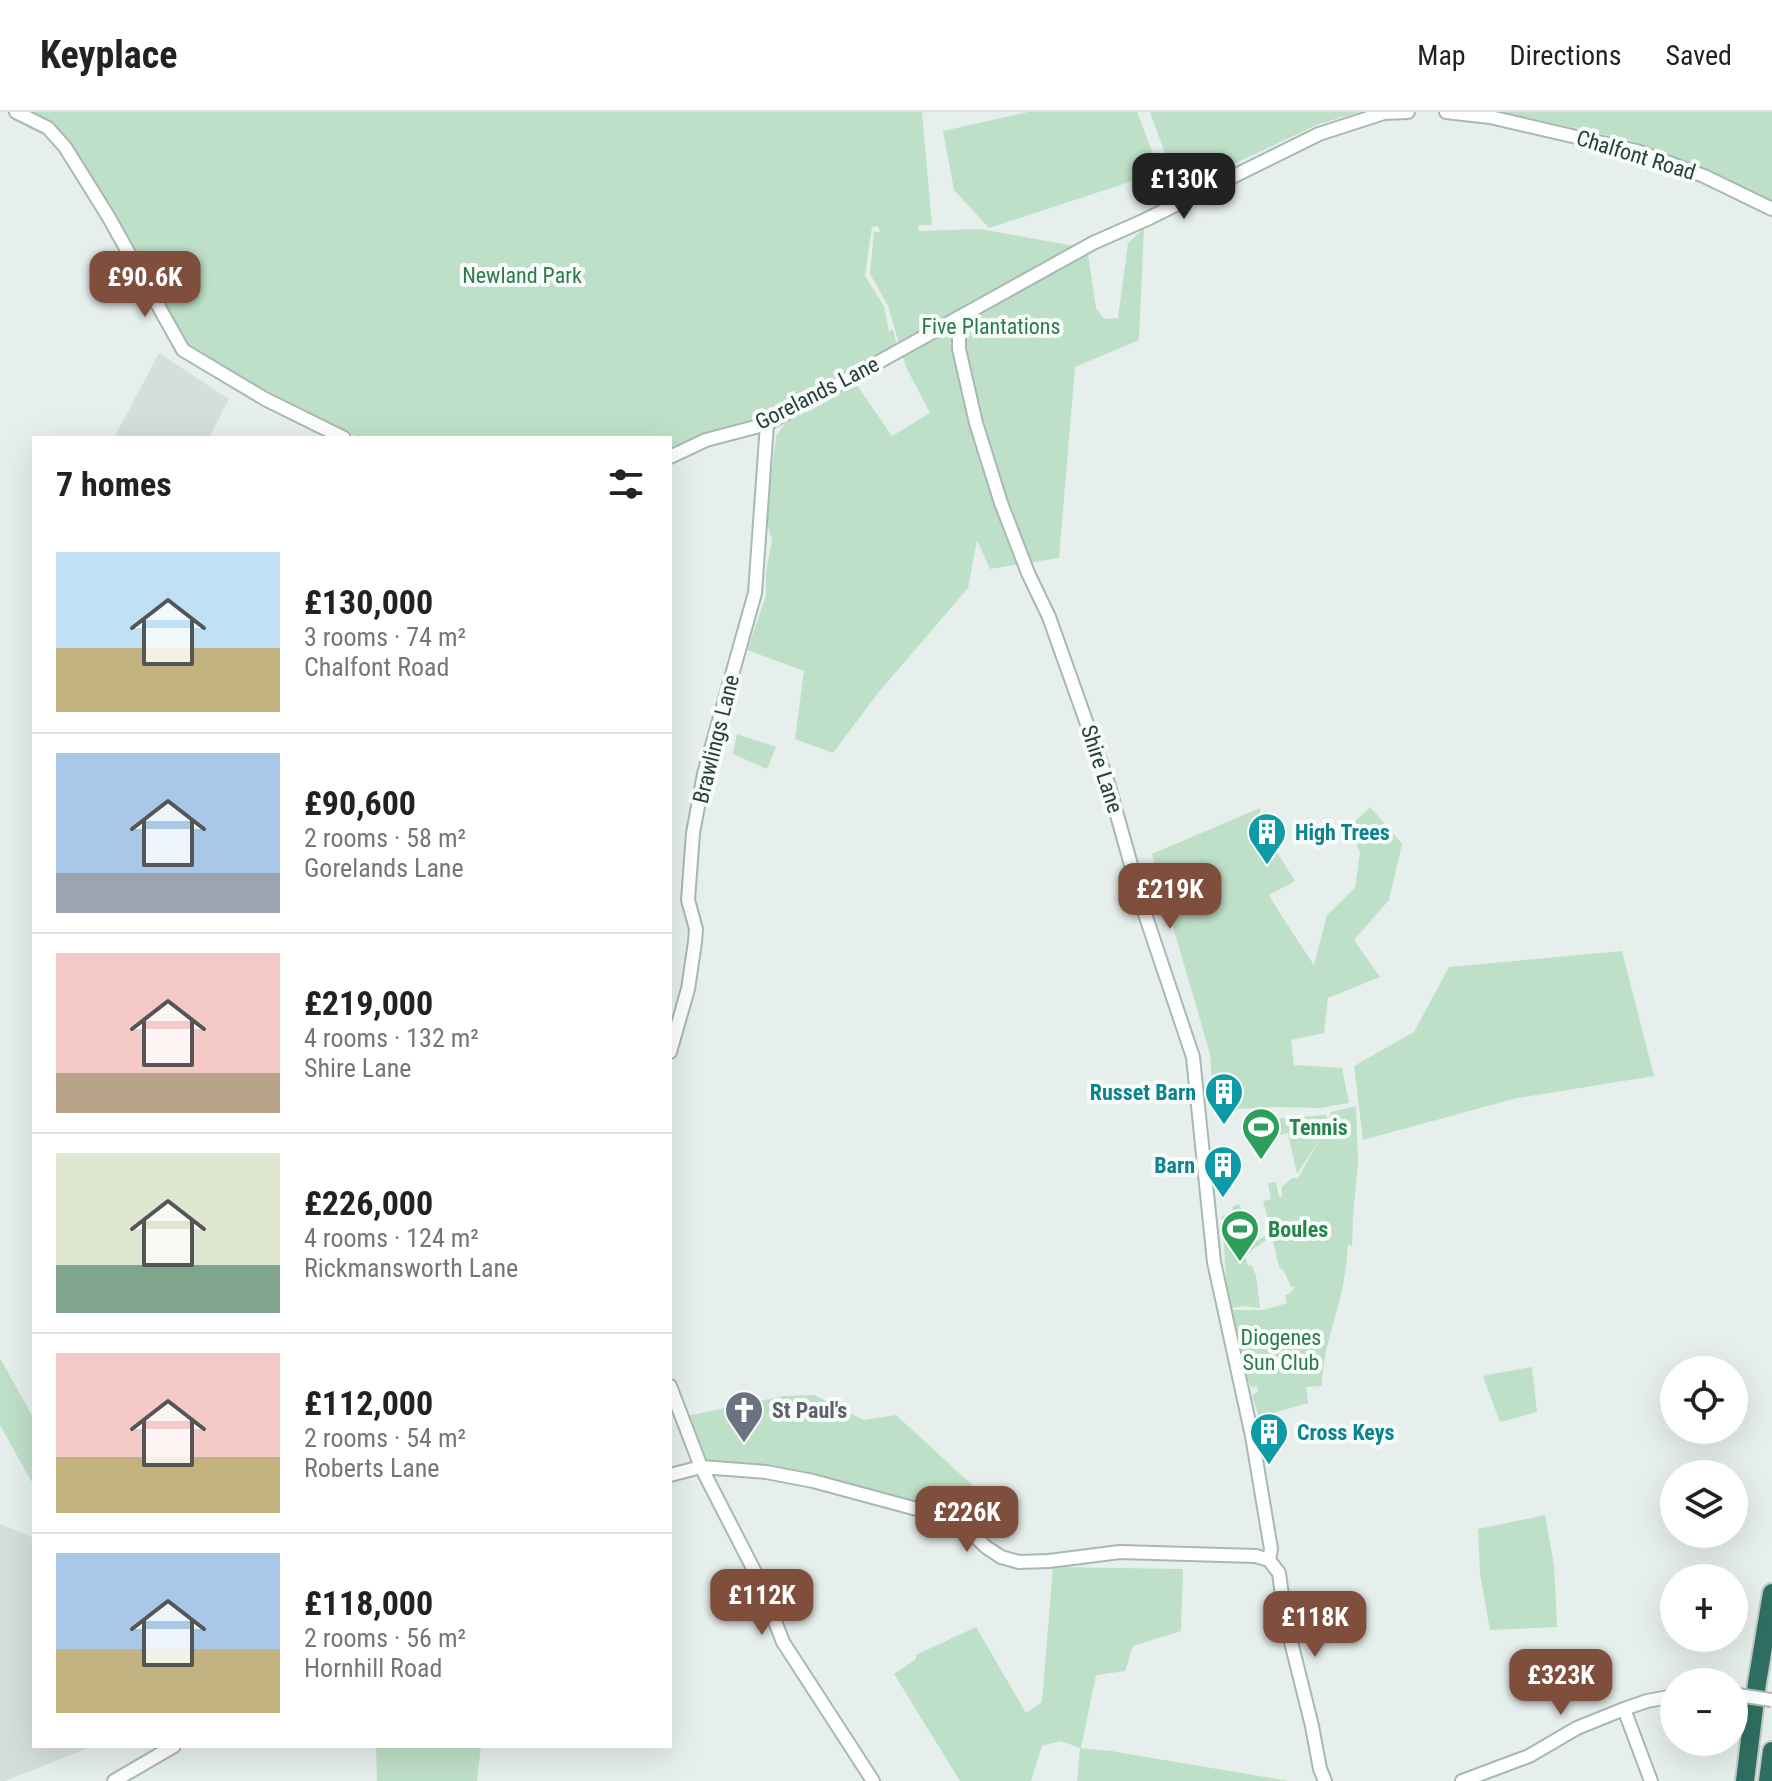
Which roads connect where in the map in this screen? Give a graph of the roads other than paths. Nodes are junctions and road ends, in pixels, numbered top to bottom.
1 (16, 112) edge
2 (1408, 112) edge
3 (1446, 112) edge
4 (1772, 209) edge
5 (959, 317) junction
6 (767, 424) junction
7 (340, 436) edge
8 (672, 456) edge
9 (672, 1045) edge
10 (672, 1391) edge
11 (701, 1467) junction
12 (672, 1474) edge
13 (1269, 1560) junction
14 (1772, 1593) edge
15 (1748, 1697) edge
16 (1660, 1699) edge
17 (1772, 1700) edge
18 (1624, 1709) junction
19 (171, 1748) edge
20 (1772, 1751) edge
21 (114, 1781) edge
22 (873, 1781) edge
23 (1325, 1781) edge
24 (1462, 1781) edge
25 (1651, 1781) edge
26 (1745, 1781) edge
27 (1768, 1781) edge

1 - 7 street
2 - 5 street
3 - 4 street, Chalfont Road
5 - 6 street, Gorelands Lane
5 - 13 street, Shire Lane
6 - 8 street, Gorelands Lane
6 - 9 street, Brawlings Lane
10 - 11 street
11 - 12 street
11 - 13 street
11 - 22 street
13 - 23 street, Shire Lane
14 - 26 highway
15 - 17 street, bridge
16 - 18 street
18 - 24 street
18 - 25 street
19 - 21 street
20 - 27 highway

